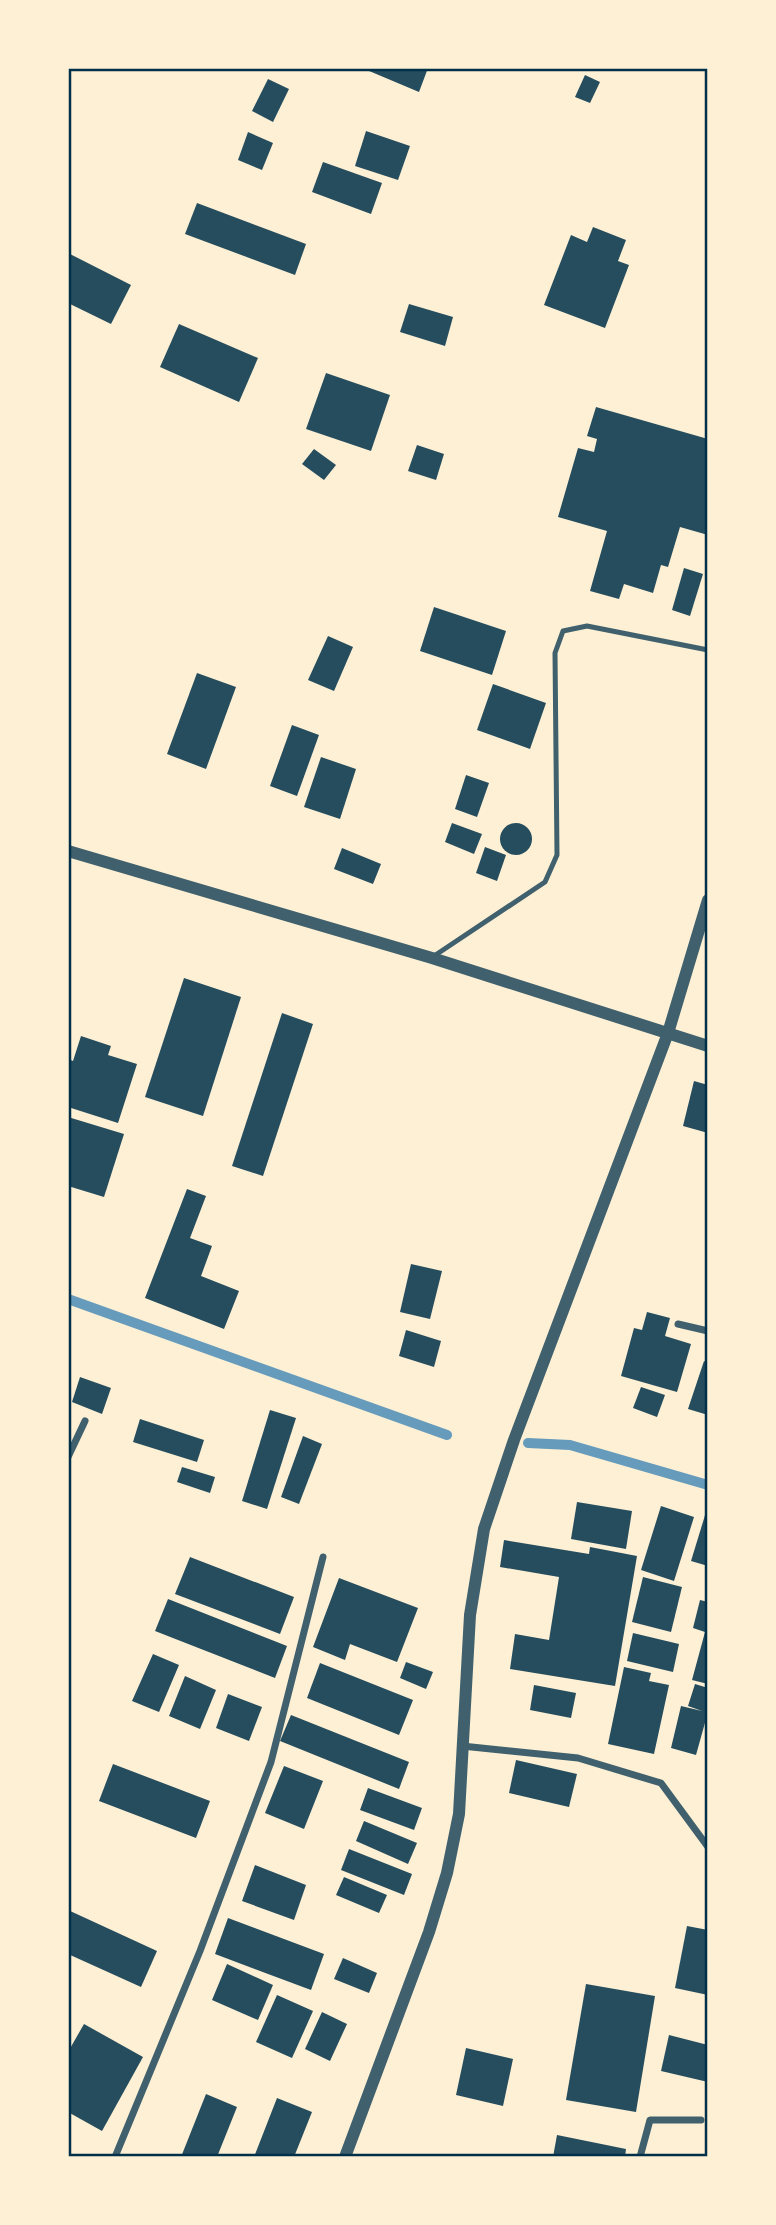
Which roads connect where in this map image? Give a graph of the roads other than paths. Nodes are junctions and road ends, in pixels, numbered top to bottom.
1 (708, 650) edge
2 (68, 851) edge
3 (708, 900) edge
4 (432, 958) junction
5 (668, 1033) junction
6 (708, 1046) edge
7 (678, 1324) dead end
8 (708, 1332) edge
9 (85, 1421) dead end
10 (68, 1457) edge
11 (323, 1557) dead end
12 (462, 1746) junction
13 (708, 1847) edge
14 (701, 2120) dead end
15 (115, 2157) edge
16 (345, 2157) edge
17 (640, 2157) edge

1 - 4 lane
2 - 4 street
3 - 5 street
4 - 5 street
5 - 6 street
5 - 12 street
7 - 8 street
9 - 10 street
11 - 15 street
12 - 13 street
12 - 16 street
14 - 17 street

